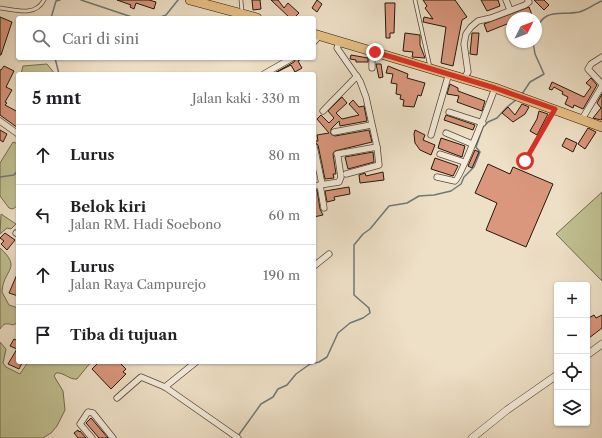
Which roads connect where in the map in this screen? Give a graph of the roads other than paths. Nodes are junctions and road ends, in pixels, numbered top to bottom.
1 (44, 0) edge
2 (190, 0) edge
3 (241, 0) edge
4 (415, 0) edge
5 (506, 0) edge
6 (528, 0) edge
7 (0, 8) edge
8 (510, 10) junction
9 (241, 14) junction
10 (249, 16) edge
11 (316, 37) edge
12 (340, 41) junction
13 (375, 52) junction
14 (602, 58) edge
15 (288, 60) edge
16 (372, 68) dead end
17 (430, 68) junction
18 (268, 72) edge
19 (449, 73) junction
20 (357, 76) junction
21 (464, 78) junction
22 (602, 85) edge
23 (495, 88) junction
24 (555, 109) junction
25 (323, 111) dead end
26 (449, 112) dead end
27 (582, 119) junction
28 (0, 121) edge
29 (483, 123) junction
30 (371, 125) junction
31 (602, 127) edge
32 (334, 132) dead end
33 (16, 133) edge
34 (446, 133) dead end
35 (431, 135) dead end
36 (472, 144) junction
37 (377, 147) junction
38 (440, 154) dead end
39 (525, 161) dead end
40 (316, 162) edge
41 (464, 162) junction
42 (346, 174) dead end
43 (437, 177) dead end
44 (319, 185) edge
45 (324, 208) dead end
46 (329, 254) dead end
47 (316, 264) edge
48 (602, 344) edge
49 (590, 352) edge
50 (194, 364) edge
51 (554, 378) edge
52 (165, 387) junction
53 (117, 398) dead end
54 (92, 438) edge
55 (114, 438) edge
56 (238, 438) edge
57 (472, 438) edge

1 - 7 lane
2 - 9 main road
3 - 9 lane
4 - 17 lane
5 - 8 street
6 - 8 street
8 - 21 street
9 - 10 main road
11 - 12 main road
12 - 13 main road
12 - 20 street
13 - 16 street
13 - 17 main road
14 - 22 street
15 - 18 street
17 - 19 main road
19 - 21 main road
19 - 35 street
20 - 25 street
20 - 30 street
21 - 23 main road
22 - 27 street
23 - 24 main road
23 - 29 street
24 - 27 main road
24 - 39 lane
26 - 29 street
27 - 31 main road
28 - 33 street
29 - 36 street
30 - 32 street
30 - 37 street
34 - 36 street
36 - 41 street
37 - 42 street
37 - 44 street
38 - 41 street
40 - 44 street
41 - 43 street
44 - 45 street
46 - 47 street
48 - 49 street
50 - 52 street
51 - 57 street
52 - 53 street
52 - 56 street
54 - 55 street

